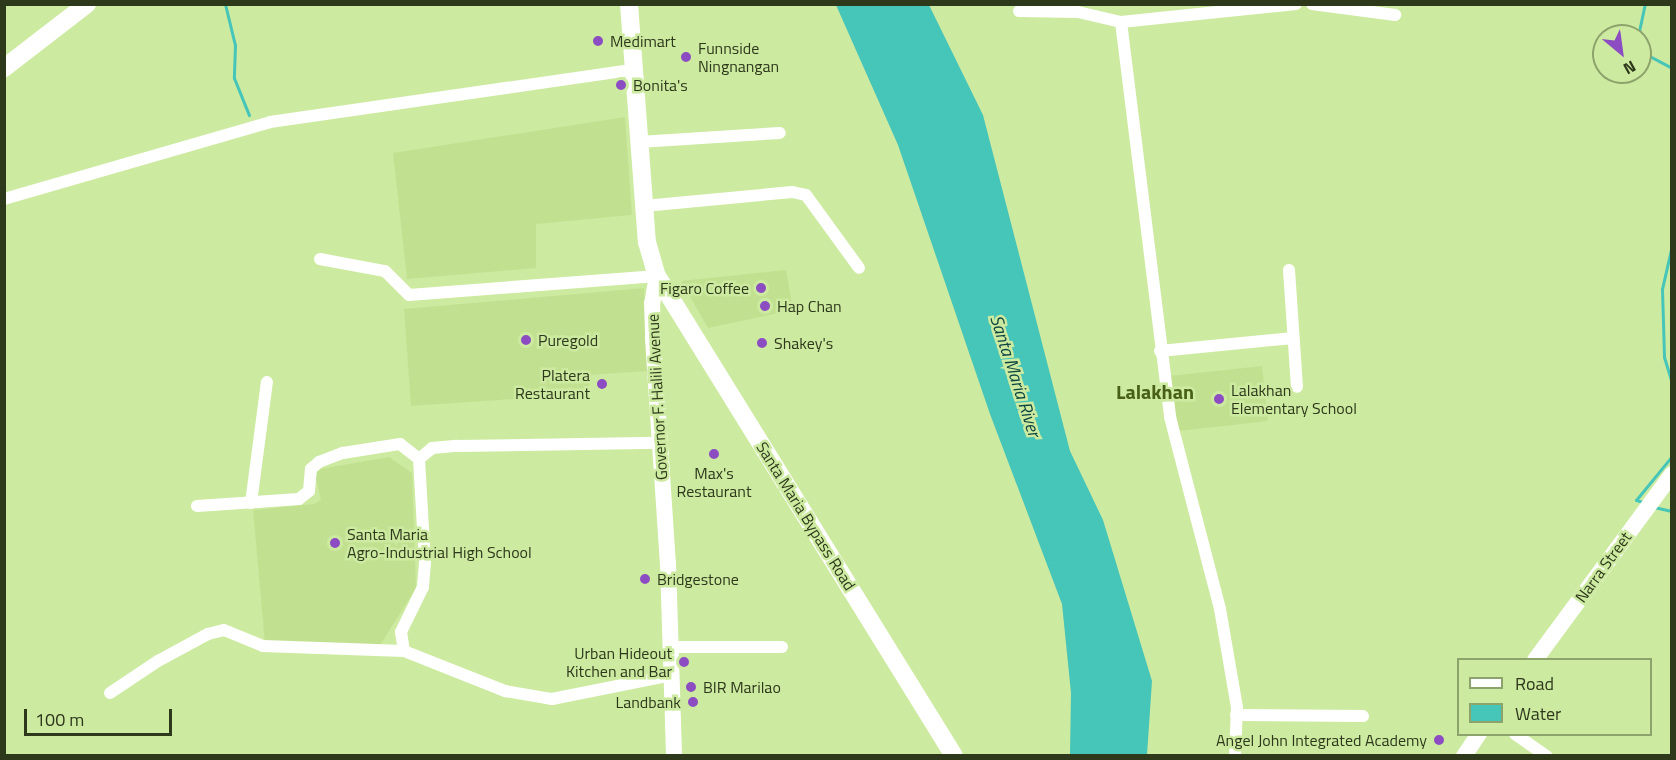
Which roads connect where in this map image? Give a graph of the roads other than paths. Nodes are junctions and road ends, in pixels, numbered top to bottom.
1 (87, 4) edge
2 (629, 4) edge
3 (1296, 4) edge
4 (1312, 4) edge
5 (1020, 11) dead end
6 (1395, 15) dead end
7 (1122, 22) junction
8 (4, 68) edge
9 (633, 70) junction
10 (780, 133) dead end
11 (639, 141) junction
12 (4, 199) edge
13 (644, 206) junction
14 (320, 259) dead end
15 (859, 267) dead end
16 (1289, 270) dead end
17 (657, 276) junction
18 (1293, 338) junction
19 (1160, 351) junction
20 (267, 382) dead end
21 (1297, 387) dead end
22 (659, 442) junction
23 (418, 459) junction
24 (1671, 474) edge
25 (250, 503) junction
26 (196, 506) dead end
27 (672, 647) junction
28 (782, 647) dead end
29 (405, 651) junction
30 (1536, 658) edge
31 (672, 675) junction
32 (110, 693) dead end
33 (1236, 715) junction
34 (1363, 716) dead end
35 (1478, 736) edge
36 (1516, 736) edge
37 (674, 756) edge
38 (954, 756) edge
39 (1235, 756) edge
40 (1464, 756) edge
41 (1546, 756) edge

1 - 8 main road
2 - 9 main road, Governor F. Halili Avenue
3 - 7 street
4 - 6 street
5 - 7 street
7 - 19 street
9 - 11 main road, Governor F. Halili Avenue
9 - 12 street
10 - 11 street
11 - 13 main road, Governor F. Halili Avenue
13 - 15 street
13 - 17 main road, Governor F. Halili Avenue
14 - 17 street
16 - 18 street
17 - 22 main road, Governor F. Halili Avenue
17 - 38 main road, Santa Maria Bypass Road
18 - 19 street
18 - 21 street
19 - 33 street
20 - 25 street
22 - 23 street
22 - 27 main road, Governor F. Halili Avenue
23 - 25 street
23 - 29 street
24 - 30 main road, Narra Street
25 - 26 street
27 - 28 street
27 - 31 main road, Governor F. Halili Avenue
29 - 31 street
29 - 32 street
31 - 37 main road, Governor F. Halili Avenue
33 - 34 street
33 - 39 street
35 - 40 main road
36 - 41 street

